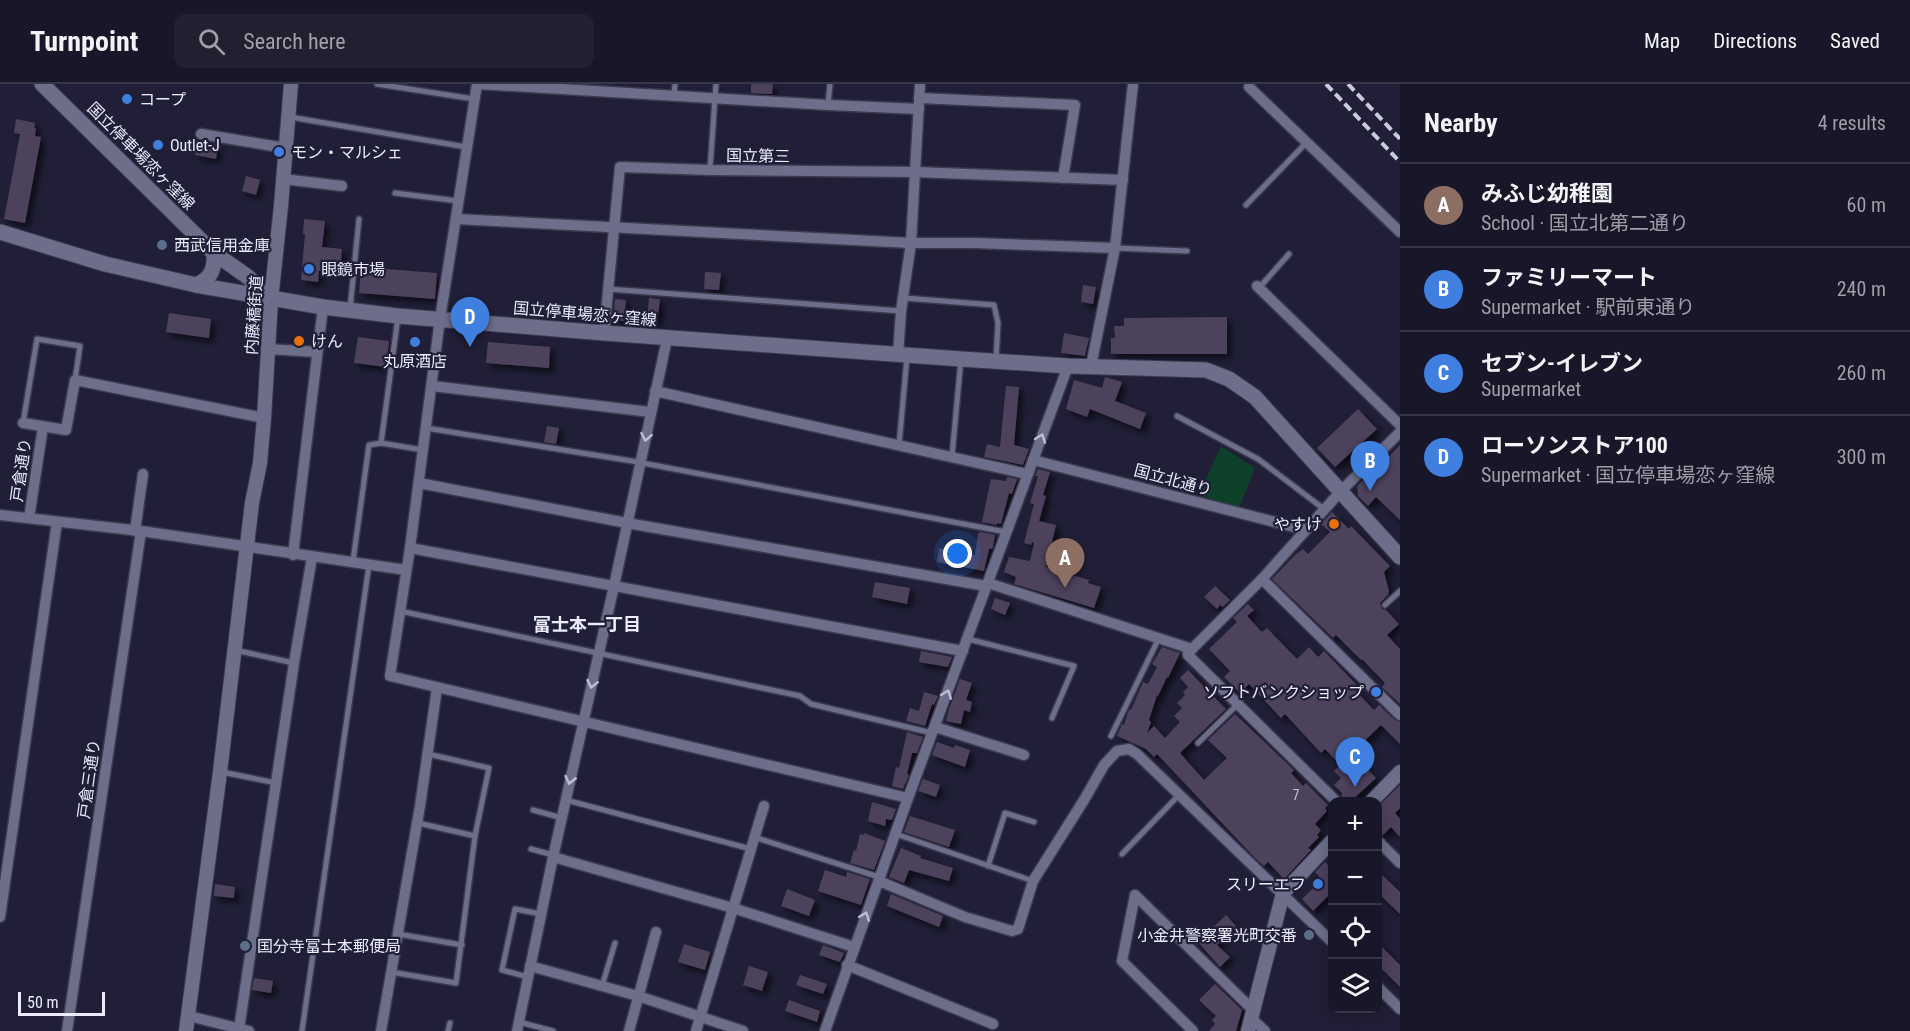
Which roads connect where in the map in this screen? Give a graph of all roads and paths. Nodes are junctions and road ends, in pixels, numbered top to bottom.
1 (291, 84) edge
2 (382, 84) edge
3 (478, 84) edge
4 (716, 84) edge
5 (830, 84) edge
6 (920, 84) edge
7 (1133, 84) edge
8 (1249, 87) dead end
9 (51, 90) edge
10 (674, 90) edge
11 (715, 98) junction
12 (474, 99) junction
13 (919, 104) junction
14 (828, 105) junction
15 (289, 117) junction
16 (201, 134) dead end
17 (1307, 142) junction
18 (466, 147) junction
19 (285, 148) junction
20 (710, 170) junction
21 (916, 172) junction
22 (1063, 178) junction
23 (283, 179) junction
24 (1124, 180) junction
25 (342, 186) dead end
26 (395, 193) dead end
27 (458, 201) junction
28 (1246, 205) dead end
29 (359, 219) dead end
30 (456, 219) junction
31 (614, 228) junction
32 (0, 231) edge
33 (1400, 232) edge
34 (911, 243) junction
35 (1115, 248) junction
36 (1186, 251) dead end
37 (214, 253) junction
38 (1289, 254) dead end
39 (196, 285) junction
40 (1258, 287) joint
41 (608, 290) junction
42 (904, 298) junction
43 (271, 300) junction
44 (322, 307) junction
45 (350, 310) junction
46 (901, 311) junction
47 (398, 316) junction
48 (440, 320) junction
49 (604, 333) junction
50 (667, 339) junction
51 (268, 349) junction
52 (317, 352) junction
53 (902, 355) junction
54 (961, 360) junction
55 (995, 362) junction
56 (1068, 366) junction
57 (1091, 366) junction
58 (75, 380) junction
59 (432, 386) junction
60 (656, 391) junction
61 (650, 412) junction
62 (1177, 416) dead end
63 (264, 418) junction
64 (23, 423) joint
65 (1400, 425) edge
66 (43, 427) junction
67 (426, 428) junction
68 (1400, 432) edge
69 (381, 443) junction
70 (899, 445) junction
71 (423, 450) junction
72 (952, 456) junction
73 (1033, 460) junction
74 (641, 463) junction
75 (143, 474) dead end
76 (1027, 474) junction
77 (419, 483) junction
78 (1341, 491) junction
79 (1325, 510) junction
80 (0, 515) edge
81 (29, 518) junction
82 (57, 522) junction
83 (627, 523) junction
84 (1306, 530) junction
85 (138, 531) junction
86 (1006, 532) junction
87 (248, 548) junction
88 (410, 548) junction
89 (293, 555) junction
90 (312, 557) junction
91 (1400, 557) edge
92 (353, 563) junction
93 (369, 565) junction
94 (406, 570) junction
95 (1262, 579) junction
96 (987, 584) junction
97 (614, 586) junction
98 (1400, 591) edge
99 (1385, 605) dead end
100 (400, 611) junction
101 (1159, 637) junction
102 (968, 639) junction
103 (1192, 649) junction
104 (235, 650) junction
105 (963, 651) junction
106 (598, 654) junction
107 (294, 663) junction
108 (437, 688) junction
109 (1238, 704) junction
110 (1400, 716) edge
111 (1052, 718) dead end
112 (583, 723) junction
113 (934, 730) junction
114 (1111, 736) dead end
115 (1198, 743) dead end
116 (427, 753) junction
117 (1024, 755) dead end
118 (220, 772) junction
119 (1400, 772) edge
120 (276, 783) junction
121 (1179, 795) junction
122 (1333, 797) edge
123 (1375, 797) edge
124 (908, 798) junction
125 (566, 800) junction
126 (764, 806) dead end
127 (533, 810) dead end
128 (562, 818) junction
129 (1034, 822) dead end
130 (417, 823) junction
131 (896, 834) junction
132 (475, 836) junction
133 (754, 837) junction
134 (1328, 845) edge
135 (1382, 846) edge
136 (531, 849) dead end
137 (751, 849) junction
138 (1122, 854) dead end
139 (553, 856) junction
140 (1400, 863) edge
141 (988, 866) junction
142 (880, 879) junction
143 (1033, 881) junction
144 (1283, 893) junction
145 (733, 908) junction
146 (541, 914) junction
147 (0, 916) edge
148 (656, 932) dead end
149 (398, 934) junction
150 (1328, 938) edge
151 (615, 943) dead end
152 (462, 945) junction
153 (854, 948) junction
154 (848, 965) junction
155 (529, 971) junction
156 (391, 972) junction
157 (602, 986) junction
158 (1382, 992) edge
159 (638, 996) junction
160 (1400, 1009) edge
161 (189, 1016) junction
162 (700, 1017) junction
163 (1251, 1019) edge
164 (450, 1023) dead end
165 (993, 1024) dead end
166 (518, 1027) edge
167 (244, 1030) edge
168 (68, 1031) edge
169 (186, 1031) edge
170 (302, 1031) edge
171 (381, 1031) edge
172 (448, 1031) edge
173 (553, 1031) edge
174 (629, 1031) edge
175 (696, 1031) edge
176 (743, 1031) edge
177 (825, 1031) edge
178 (1193, 1031) edge
179 (1265, 1031) edge

1 - 15 street, 内藤橋街道
2 - 12 lane
3 - 10 street
3 - 12 street
4 - 11 lane
5 - 14 lane
6 - 13 street
7 - 24 street
8 - 17 street
9 - 37 main road, 国立停車場恋ヶ窪線
10 - 11 street
11 - 14 street
11 - 20 lane
12 - 18 street
13 - 14 street
13 - 21 street
13 - 22 street
15 - 18 lane
15 - 19 street, 内藤橋街道
16 - 19 street
17 - 28 lane
17 - 33 street
18 - 27 street
19 - 23 street, 内藤橋街道
20 - 21 street, 国立第三
20 - 31 street, 国立第三
21 - 22 street, 国立第三
21 - 34 street
22 - 24 street, 国立第三
23 - 25 street
23 - 43 street, 内藤橋街道
24 - 35 street
26 - 27 lane
27 - 30 street
29 - 45 lane
30 - 31 street
30 - 48 street
31 - 34 street
31 - 41 street, 国立第三
32 - 39 main road, 国立停車場恋ヶ窪線
34 - 35 street
34 - 42 street
35 - 36 lane
35 - 57 street
37 - 39 main road
37 - 43 main road, 国立停車場恋ヶ窪線
38 - 40 lane
39 - 43 main road, 国立停車場恋ヶ窪線
40 - 65 street
41 - 46 lane
41 - 49 street, 国立第三
42 - 46 street
42 - 55 lane
43 - 44 main road, 国立停車場恋ヶ窪線
43 - 51 street, 内藤橋街道
44 - 45 main road, 国立停車場恋ヶ窪線
44 - 52 street
45 - 47 main road, 国立停車場恋ヶ窪線
46 - 53 street
47 - 48 main road, 国立停車場恋ヶ窪線
47 - 69 lane
48 - 49 main road, 国立停車場恋ヶ窪線
48 - 59 street
49 - 50 main road, 国立停車場恋ヶ窪線
50 - 53 main road, 国立停車場恋ヶ窪線
50 - 60 street
51 - 52 street
51 - 63 street, 内藤橋街道
52 - 89 street
53 - 54 main road, 国立停車場恋ヶ窪線
53 - 70 lane
54 - 55 main road, 国立停車場恋ヶ窪線
54 - 72 lane
55 - 56 main road, 国立停車場恋ヶ窪線
56 - 57 main road, 国立停車場恋ヶ窪線
73 -> 56 street
57 - 78 main road, 国立停車場恋ヶ窪線
58 - 63 street
58 - 64 lane
58 - 66 street
59 - 61 street
59 - 67 street
60 - 61 street
60 - 70 street
61 -> 74 street
62 - 79 lane
63 - 87 street, 内藤橋街道
64 - 66 street
66 - 81 street, 戸倉通り
67 - 71 street
67 - 74 lane
68 - 78 street
69 - 71 lane
69 - 92 lane
70 - 72 street
71 - 77 street
72 - 76 street
73 - 76 street
73 - 84 street, 国立北通り
74 - 83 street
74 - 86 lane
75 - 85 street, 戸倉三通り
76 - 86 street
77 - 83 street
77 - 88 street
78 - 79 street
78 - 91 main road, 国立停車場恋ヶ窪線
79 - 84 street
80 - 81 street
81 - 82 street
82 - 85 street
82 - 147 street
83 - 96 street
83 - 97 street
84 - 95 street
85 - 87 street
85 - 168 street, 戸倉三通り
86 - 96 street
87 - 89 street
87 - 104 street, 内藤橋街道
88 - 94 street
88 - 97 street
89 - 90 street
90 - 92 street
90 - 107 street
92 - 93 street
93 - 94 street
93 - 170 lane
94 - 100 street
95 - 103 street
95 - 110 street
96 - 101 street
96 - 102 street
97 - 105 street
97 - 106 street
98 - 99 lane
100 - 106 lane
100 - 108 street
101 - 103 street
101 - 114 lane
102 - 105 street
102 - 111 lane
103 - 109 street
104 - 107 lane
104 - 118 street, 内藤橋街道
113 -> 105 street
106 -> 112 street
106 - 113 lane
107 - 120 street
108 - 112 street
108 - 116 street
109 - 115 lane
109 - 122 street
112 - 124 street
112 -> 125 street
113 - 117 street
113 - 124 street
116 - 130 street
116 - 132 lane
118 - 120 lane
118 - 161 street, 内藤橋街道
119 - 123 street
120 - 167 street
121 - 138 lane
121 - 143 street
121 - 144 street
124 - 131 street
125 - 128 street
125 - 137 lane
126 - 133 street
127 - 128 lane
128 - 139 street
129 - 141 lane
130 - 132 lane
130 - 149 street
131 - 141 lane
131 - 142 street
132 - 152 lane
133 - 137 street
133 - 142 lane
134 - 144 street
135 - 140 street
136 - 139 lane
137 - 145 street
139 - 145 street
139 - 146 street
141 - 143 lane
142 - 143 street
153 -> 142 street
144 - 150 street
144 - 163 street
145 - 153 street
145 - 162 street
146 - 155 street
146 - 155 lane
148 - 159 street
149 - 152 lane
149 - 156 street
151 - 157 lane
152 - 156 lane
153 - 154 street
154 - 165 street
154 - 177 street
155 - 157 street
155 - 166 street
156 - 171 street
157 - 159 street
158 - 160 street
159 - 162 street
159 - 174 street
161 - 167 street
161 - 169 street, 内藤橋街道
162 - 175 street
162 - 176 street
163 - 178 street
163 - 179 street
164 - 172 lane
166 - 173 lane

